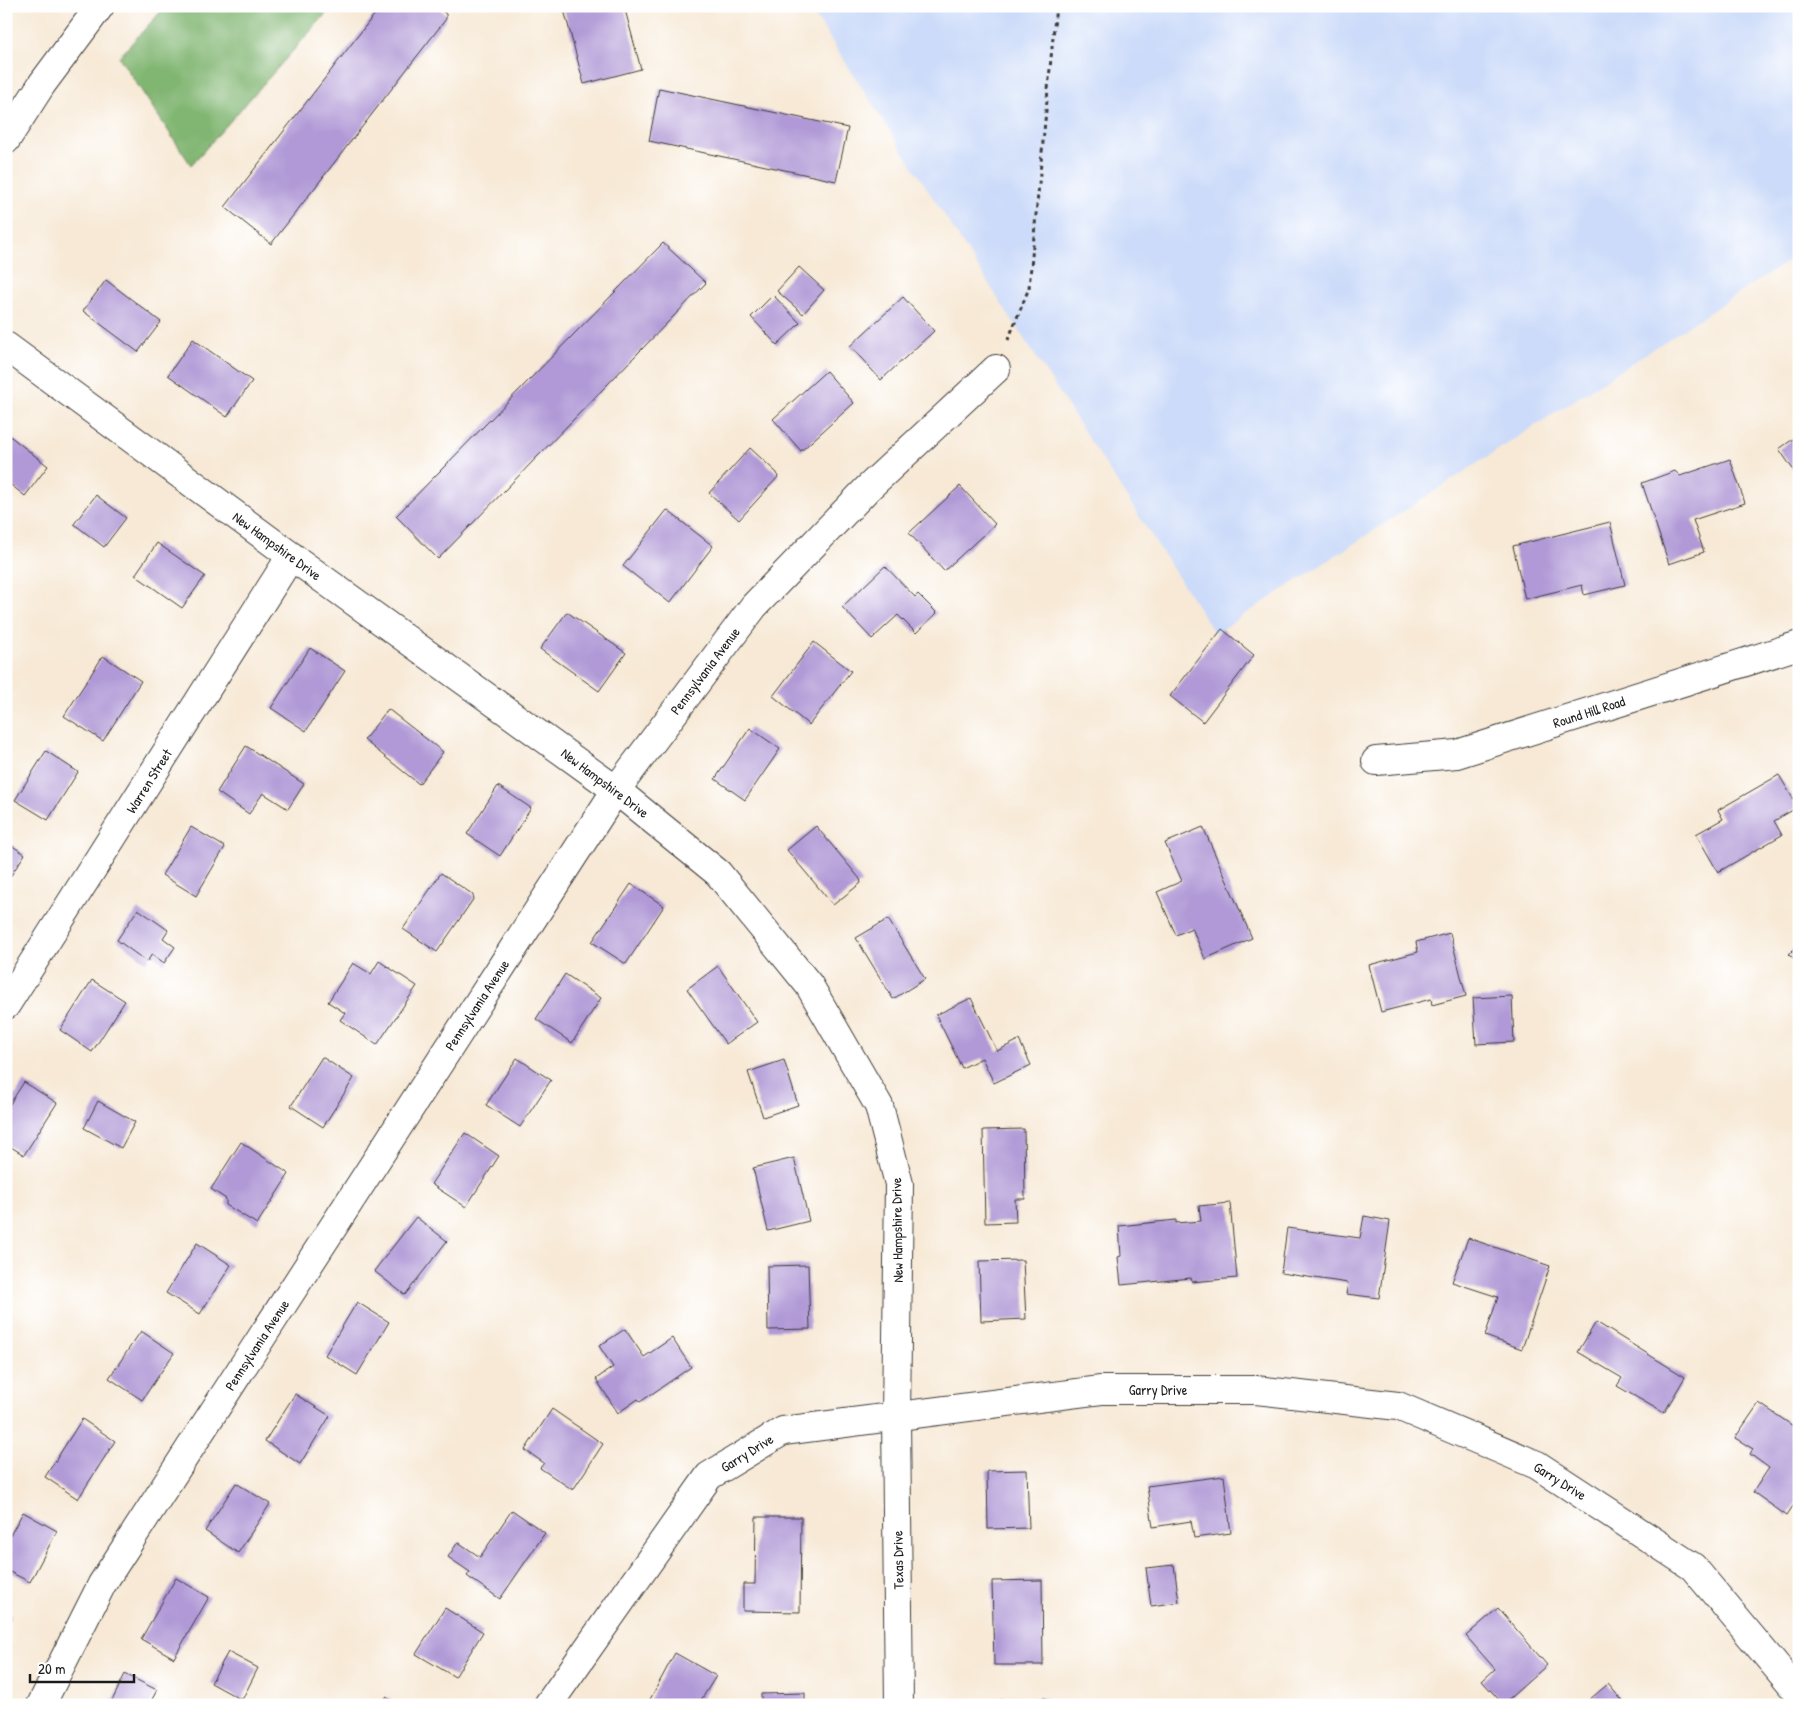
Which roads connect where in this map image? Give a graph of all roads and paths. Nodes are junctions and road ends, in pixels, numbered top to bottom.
1 (100, 6) edge
2 (1056, 6) edge
3 (6, 140) edge
4 (6, 346) edge
5 (996, 369) joint
6 (291, 556) junction
7 (1798, 646) edge
8 (1376, 761) dead end
9 (616, 790) junction
10 (6, 1005) edge
11 (896, 1416) junction
12 (1799, 1694) edge
13 (41, 1705) edge
14 (548, 1705) edge
15 (899, 1705) edge

1 - 3 street
2 - 5 path
4 - 6 street, New Hampshire Drive
5 - 9 street, Pennsylvania Avenue
6 - 9 street, New Hampshire Drive
6 - 10 street, Warren Street
7 - 8 street, Round Hill Road
9 - 11 street, New Hampshire Drive
9 - 13 street, Pennsylvania Avenue
11 - 12 street, Garry Drive
11 - 14 street, Garry Drive
11 - 15 street, Texas Drive

